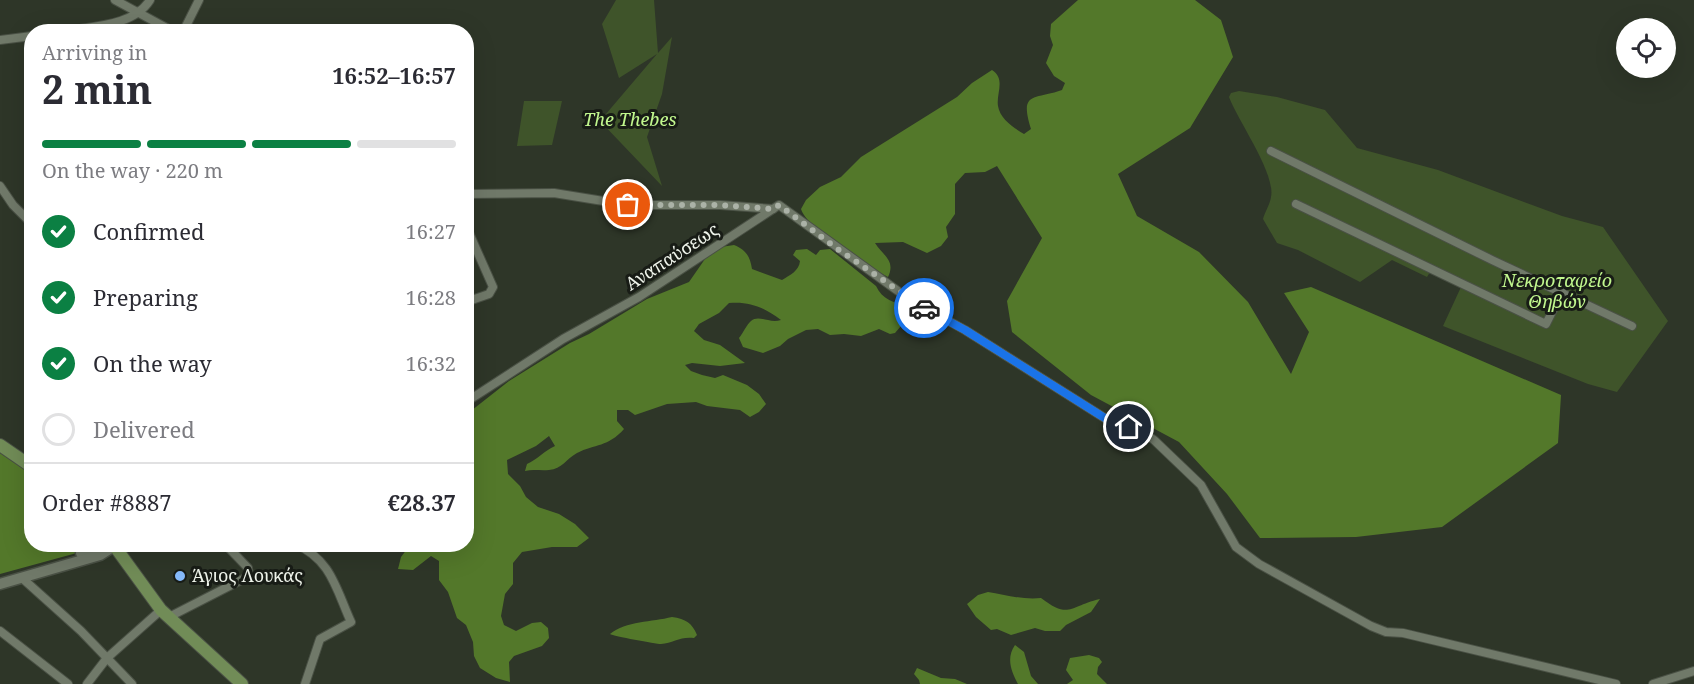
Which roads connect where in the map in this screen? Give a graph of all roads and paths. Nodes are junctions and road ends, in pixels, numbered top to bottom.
1 (115, 0) edge
2 (150, 0) edge
3 (199, 0) edge
4 (139, 12) junction
5 (102, 24) edge
6 (160, 24) edge
7 (187, 24) edge
8 (24, 37) edge
9 (0, 40) edge
10 (1271, 151) dead end
11 (0, 186) edge
12 (474, 194) edge
13 (1296, 204) dead end
14 (746, 208) junction
15 (773, 209) junction
16 (24, 216) edge
17 (748, 225) junction
18 (474, 244) edge
19 (1562, 292) junction
20 (474, 299) edge
21 (1632, 326) dead end
22 (474, 397) edge
23 (0, 445) edge
24 (24, 462) edge
25 (103, 552) edge
26 (116, 552) edge
27 (233, 552) edge
28 (310, 552) edge
29 (0, 577) edge
30 (17, 577) junction
31 (0, 584) edge
32 (165, 614) junction
33 (0, 631) edge
34 (107, 658) junction
35 (1694, 672) edge
36 (68, 684) edge
37 (87, 684) edge
38 (132, 684) edge
39 (242, 684) edge
40 (305, 684) edge
41 (1616, 684) edge
42 (1653, 684) edge

1 - 4 street
2 - 4 street
3 - 7 street
4 - 5 street
4 - 6 street
8 - 9 street
10 - 19 street
11 - 16 street
12 - 14 street
13 - 19 street
14 - 15 street
14 - 17 street
15 - 17 street, Αναπαύσεως
15 - 41 street
17 - 22 street, Αναπαύσεως
18 - 20 street
19 - 21 street
23 - 24 main road
25 - 30 street
26 - 32 main road
27 - 32 street
28 - 40 street
29 - 30 street
30 - 31 street
30 - 34 street
32 - 34 street
32 - 39 main road
33 - 36 street
34 - 37 street
34 - 38 street
35 - 42 street

